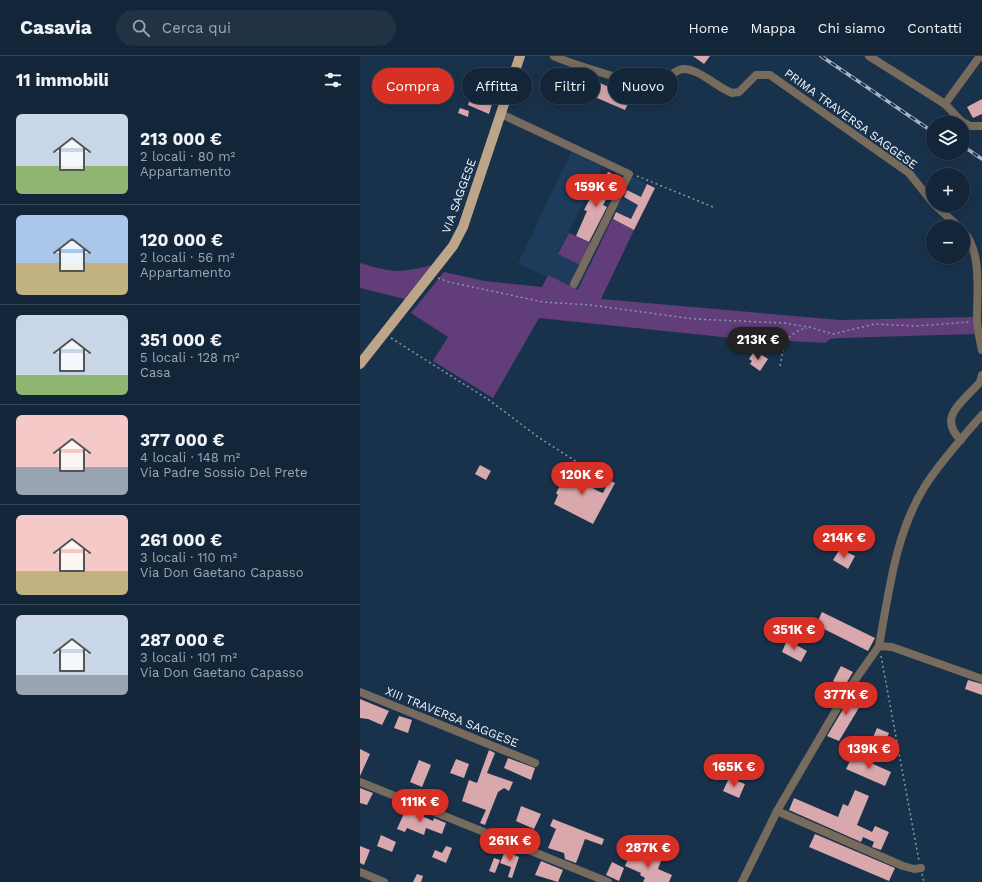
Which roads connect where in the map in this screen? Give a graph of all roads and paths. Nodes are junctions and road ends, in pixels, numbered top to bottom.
1 (521, 56) edge
2 (554, 56) edge
3 (869, 56) edge
4 (980, 56) edge
5 (945, 104) junction
6 (501, 114) junction
7 (982, 126) edge
8 (629, 174) junction
9 (926, 194) edge
10 (713, 207) dead end
11 (943, 212) edge
12 (951, 220) edge
13 (970, 239) edge
14 (430, 275) junction
15 (574, 284) dead end
16 (977, 321) junction
17 (809, 327) junction
18 (384, 334) junction
19 (982, 350) edge
20 (360, 364) edge
21 (780, 366) dead end
22 (982, 375) edge
23 (982, 415) edge
24 (961, 440) junction
25 (580, 464) dead end
26 (879, 646) junction
27 (982, 679) edge
28 (360, 692) edge
29 (535, 763) dead end
30 (360, 782) edge
31 (777, 811) junction
32 (920, 868) junction
33 (360, 872) edge
34 (384, 882) edge
35 (608, 882) edge
36 (742, 882) edge
37 (924, 882) edge

1 - 6 main road, VIA SAGGESE
2 - 9 street, PRIMA TRAVERSA SAGGESE
3 - 5 street
4 - 5 street
5 - 7 street
6 - 8 street
6 - 14 main road, VIA SAGGESE
8 - 10 path
8 - 15 street
11 - 12 street
13 - 16 street
14 - 17 path
14 - 18 main road, VIA SAGGESE
16 - 17 path
16 - 19 street
17 - 21 path
18 - 20 main road, VIA SAGGESE
18 - 25 path
22 - 24 street
23 - 24 street
24 - 26 street
26 - 27 street
26 - 31 street
26 - 32 path
28 - 29 street, XIII TRAVERSA SAGGESE
30 - 35 street
31 - 32 street
31 - 36 street
32 - 37 path
33 - 34 street

